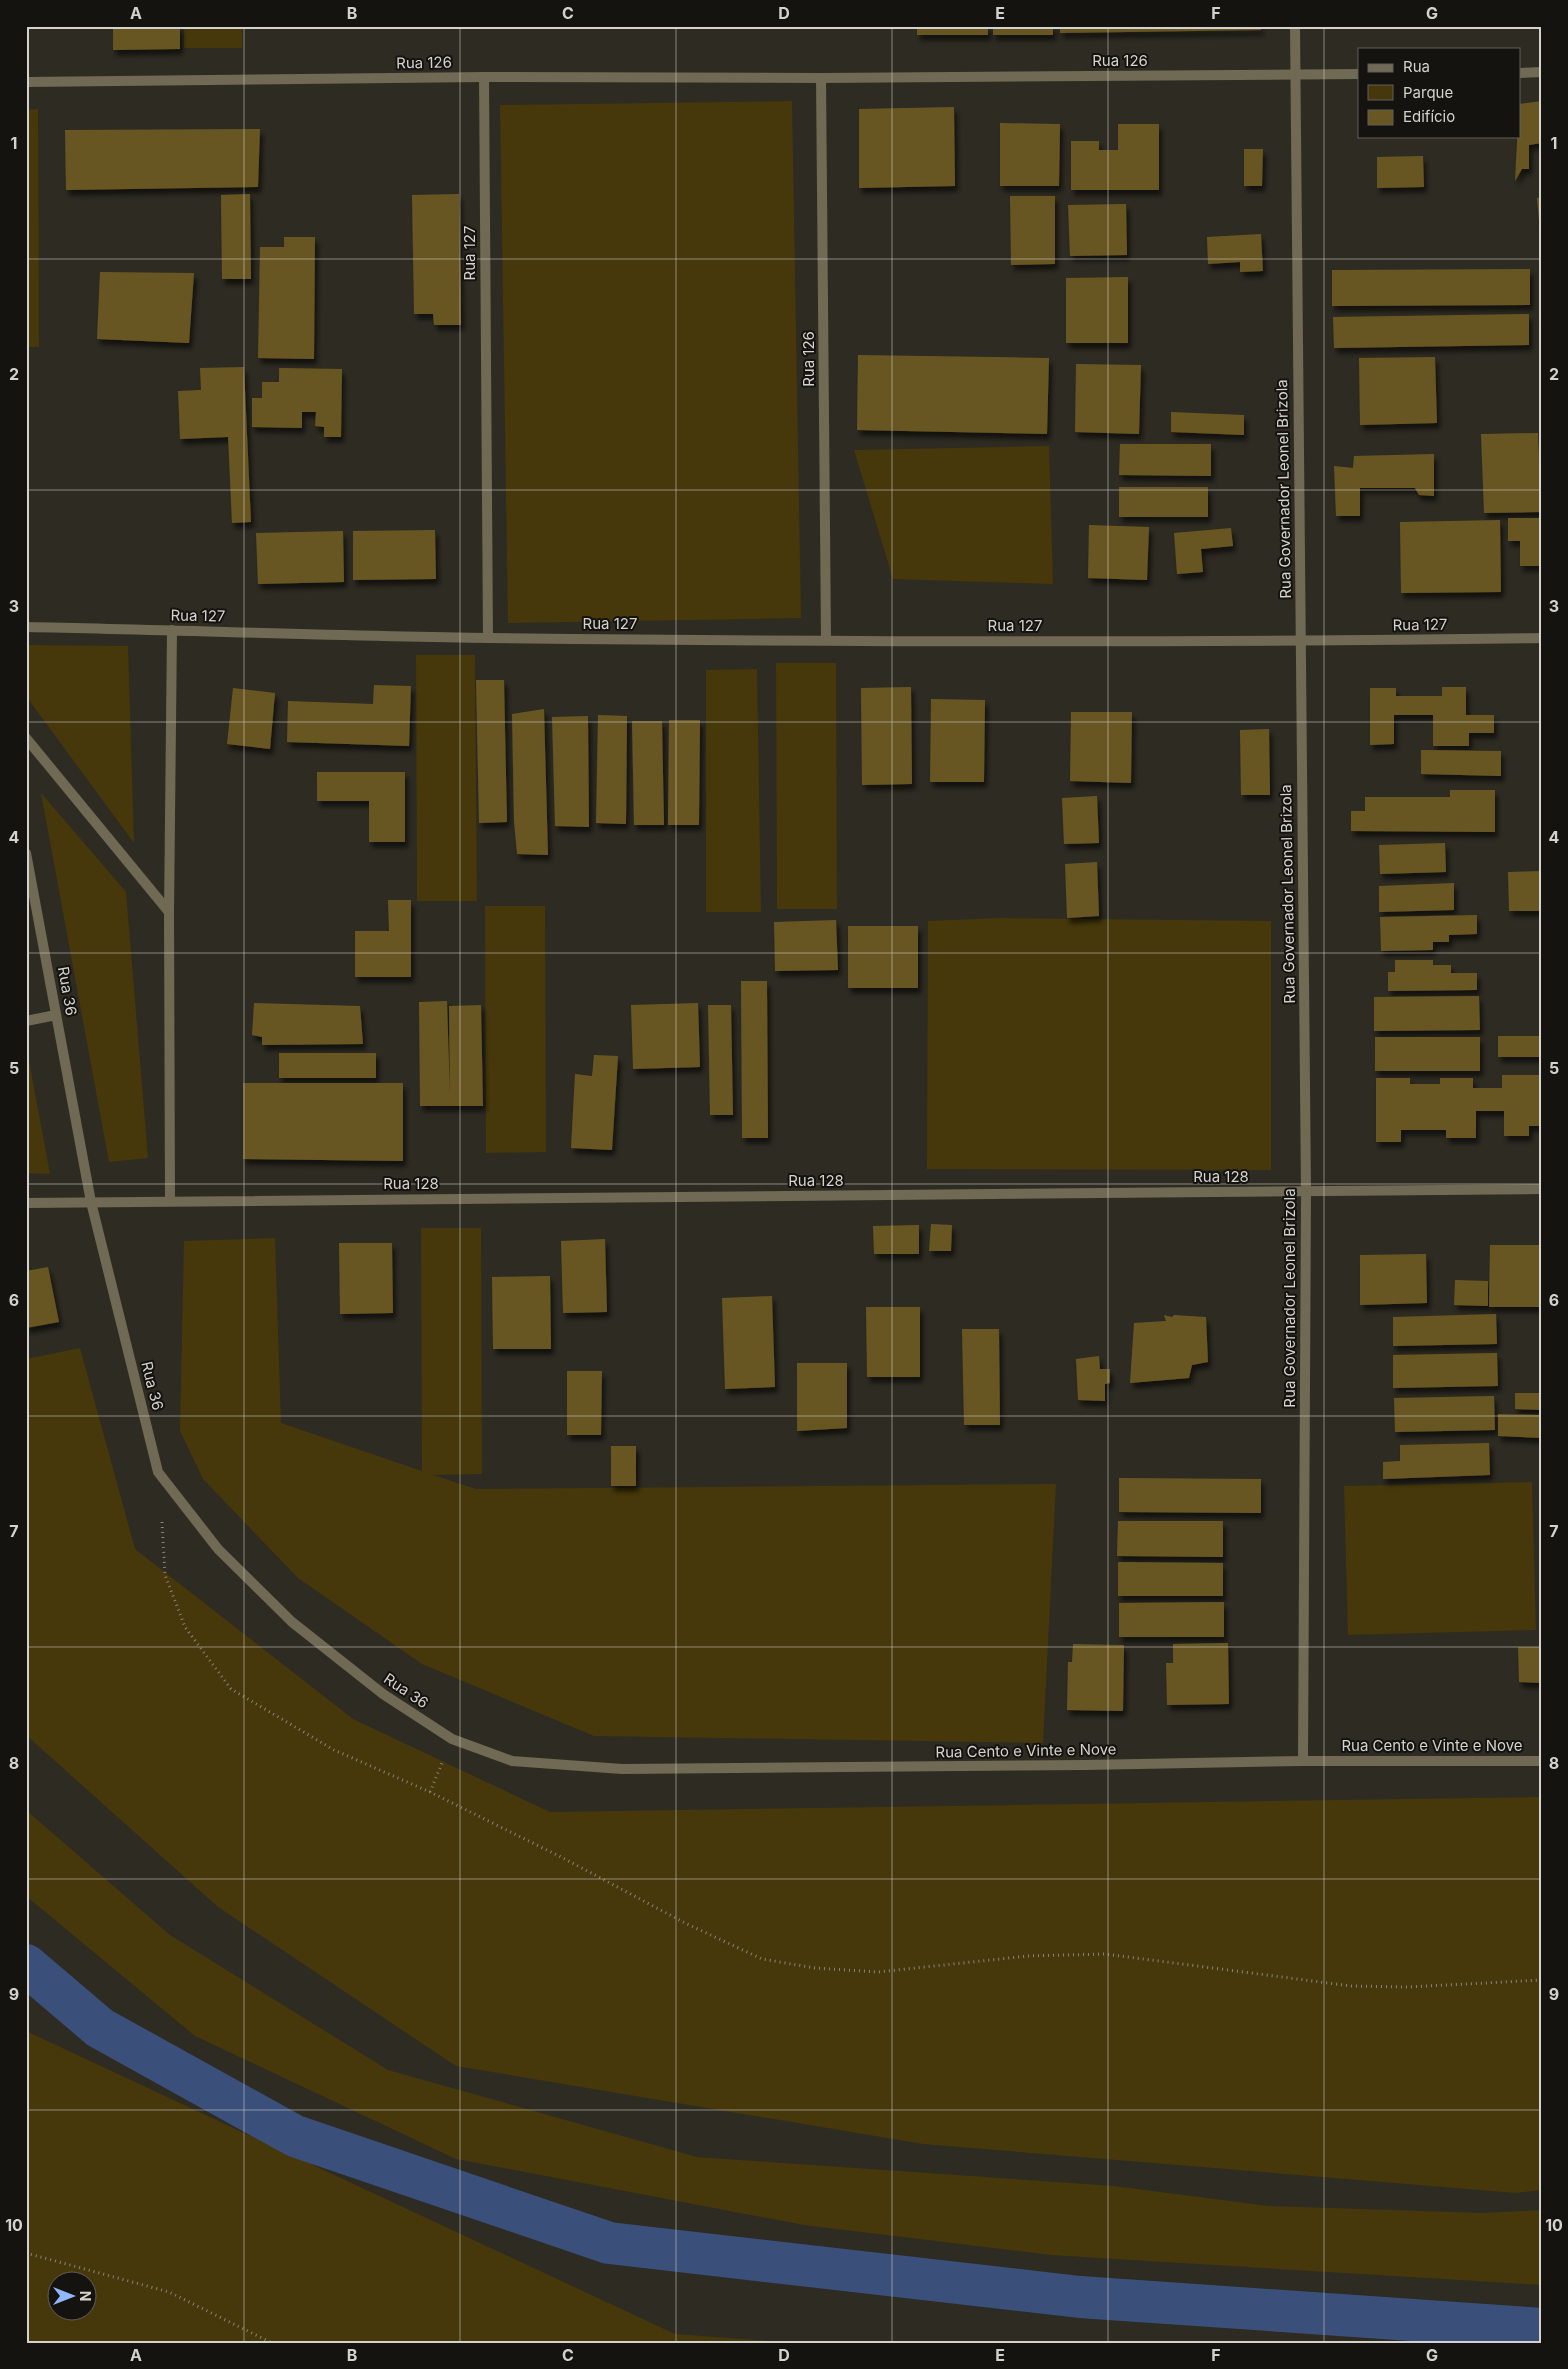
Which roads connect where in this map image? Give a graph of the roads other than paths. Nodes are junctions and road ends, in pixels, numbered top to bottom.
1 (1295, 26) edge
2 (1542, 72) edge
3 (1520, 73) edge
4 (1358, 74) edge
5 (1295, 75) junction
6 (484, 77) junction
7 (822, 78) junction
8 (26, 82) edge
9 (26, 627) edge
10 (172, 630) junction
11 (488, 638) junction
12 (1542, 638) edge
13 (826, 640) junction
14 (1301, 641) junction
15 (26, 738) edge
16 (26, 853) edge
17 (169, 912) junction
18 (56, 1015) junction
19 (26, 1020) edge
20 (1542, 1189) edge
21 (1306, 1192) junction
22 (170, 1200) junction
23 (91, 1202) junction
24 (26, 1203) edge
25 (512, 1761) joint
26 (1303, 1761) junction
27 (1542, 1761) edge

1 - 5 street, Rua Governador Leonel Brizola
2 - 3 street
4 - 5 street, Rua 126
5 - 7 street, Rua 126
5 - 14 street, Rua Governador Leonel Brizola
6 - 7 street, Rua 126
6 - 8 street, Rua 126
6 - 11 street, Rua 127
7 - 13 street, Rua 126
9 - 10 street, Rua 127
10 - 11 street, Rua 127
10 - 17 street
11 - 13 street, Rua 127
12 - 14 street, Rua 127
13 - 14 street, Rua 127
14 - 21 street, Rua Governador Leonel Brizola
15 - 17 street
16 - 18 street, Rua 36
17 - 22 street
18 - 19 street
18 - 23 street, Rua 36
20 - 21 street, Rua 128
21 - 22 street, Rua 128
21 - 26 street, Rua Governador Leonel Brizola
22 - 23 street, Rua 128
23 - 24 street, Rua 128
23 - 25 street, Rua 36
25 - 26 street, Rua Cento e Vinte e Nove
26 - 27 street, Rua Cento e Vinte e Nove

